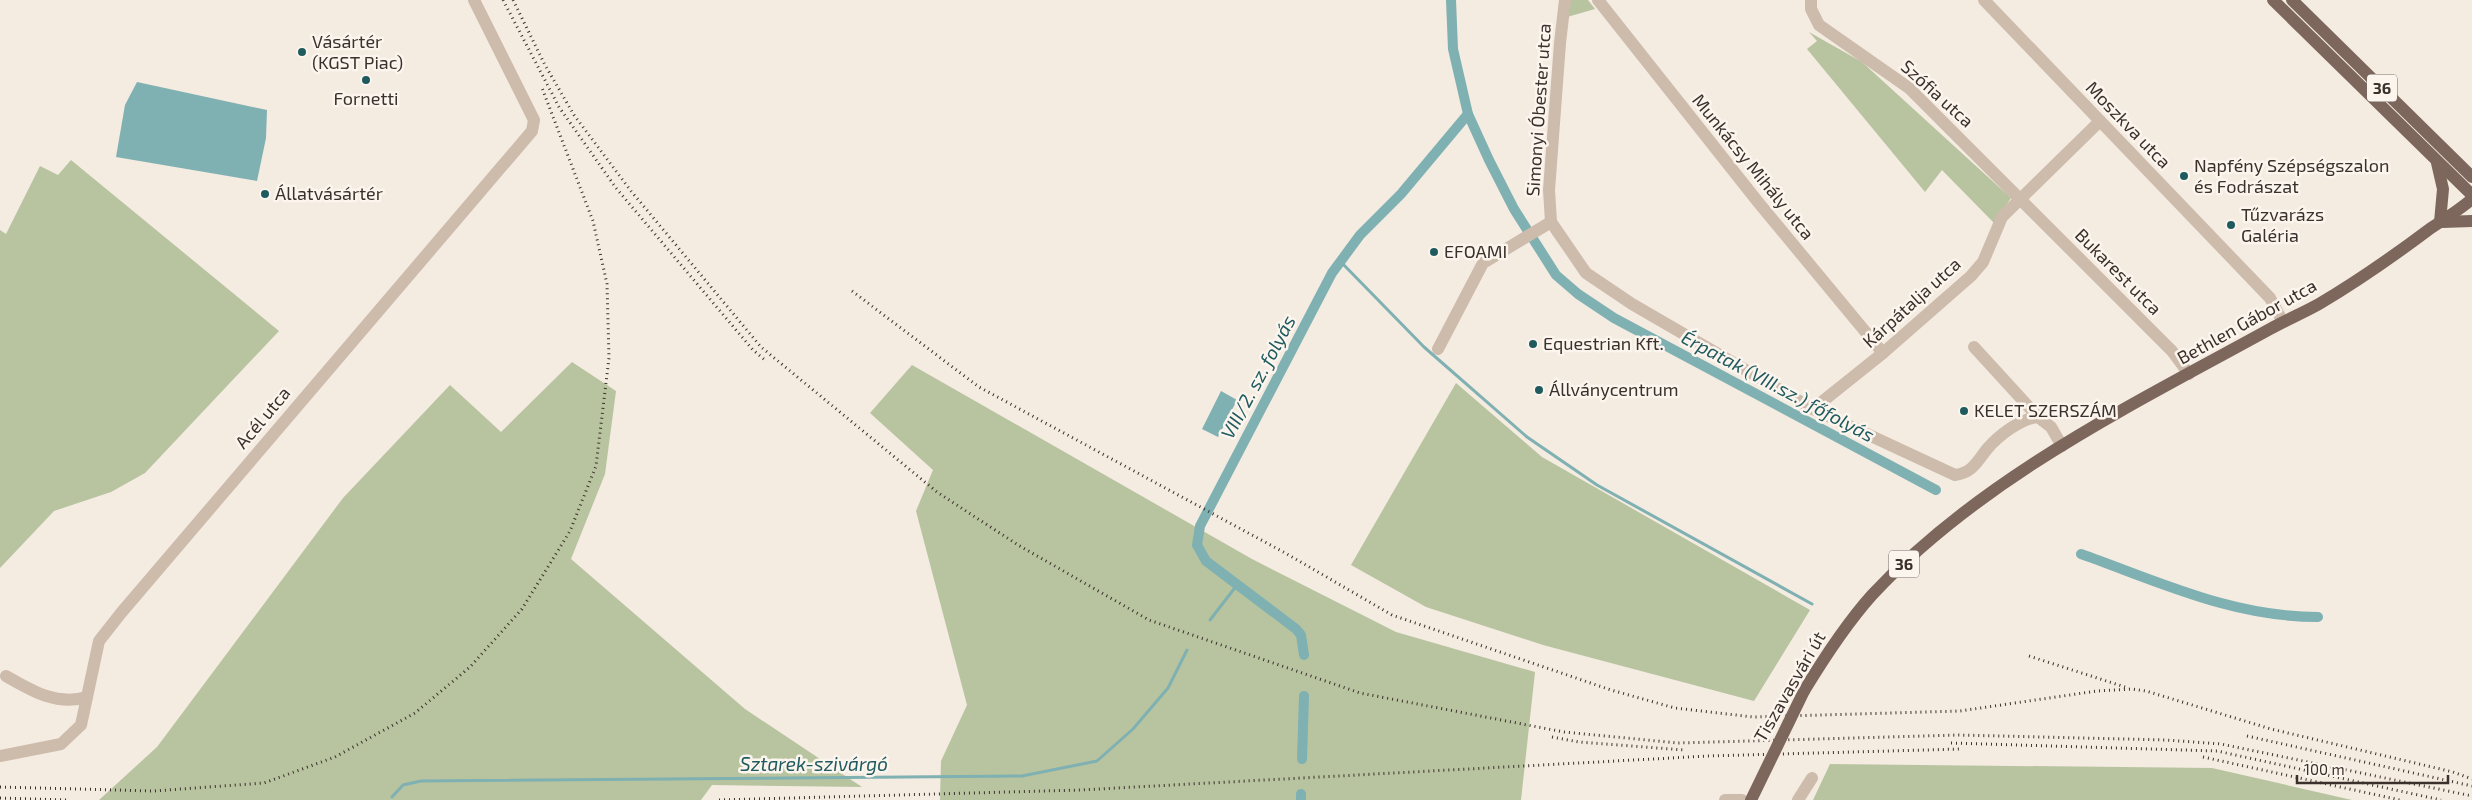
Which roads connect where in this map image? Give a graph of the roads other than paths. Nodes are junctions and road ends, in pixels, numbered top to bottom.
1 (474, 0) edge
2 (1565, 0) edge
3 (1598, 0) edge
4 (1811, 0) edge
5 (1984, 0) edge
6 (2273, 0) edge
7 (2292, 0) edge
8 (2100, 122) junction
9 (2436, 161) junction
10 (2472, 176) edge
11 (2472, 197) edge
12 (2020, 198) junction
13 (2472, 221) edge
14 (1551, 222) junction
15 (2440, 222) junction
16 (2283, 322) junction
17 (1974, 347) dead end
18 (1438, 349) dead end
19 (1883, 353) junction
20 (2189, 374) junction
21 (1813, 410) junction
22 (2038, 417) junction
23 (2062, 446) junction
24 (2033, 465) joint
25 (6, 676) dead end
26 (88, 697) junction
27 (0, 756) edge
28 (1812, 778) dead end
29 (1725, 800) edge
30 (1742, 800) edge
31 (1750, 800) edge
32 (1798, 800) edge

1 - 26 street, Acél utca
2 - 14 street, Simonyi Óbester utca
3 - 19 street, Munkácsy Mihály utca
4 - 12 street, Szófia utca
5 - 8 street, Moszkva utca
6 - 9 main road, 36
7 - 10 main road, 36
8 - 12 street, Kárpátalja utca
8 - 16 street, Moszkva utca
9 - 11 main road, 36
9 - 15 main road
11 - 15 main road, Bethlen Gábor utca / 36
12 - 19 street, Kárpátalja utca
12 - 20 street, Bukarest utca
13 - 15 main road
14 - 18 street, Simonyi Óbester utca
14 - 21 street, Simonyi Óbester utca
15 - 16 main road, Bethlen Gábor utca / 36
16 - 20 main road, Bethlen Gábor utca / 36
17 - 22 street
19 - 21 street, Kárpátalja utca
20 - 23 main road, Bethlen Gábor utca / 36
21 - 22 street, Simonyi Óbester utca
22 - 23 street
23 - 24 main road, Bethlen Gábor utca / 36
24 - 31 main road, Tiszavasvári út / 36, bridge
25 - 26 street
26 - 27 street, Acél utca
28 - 32 street
29 - 30 street

